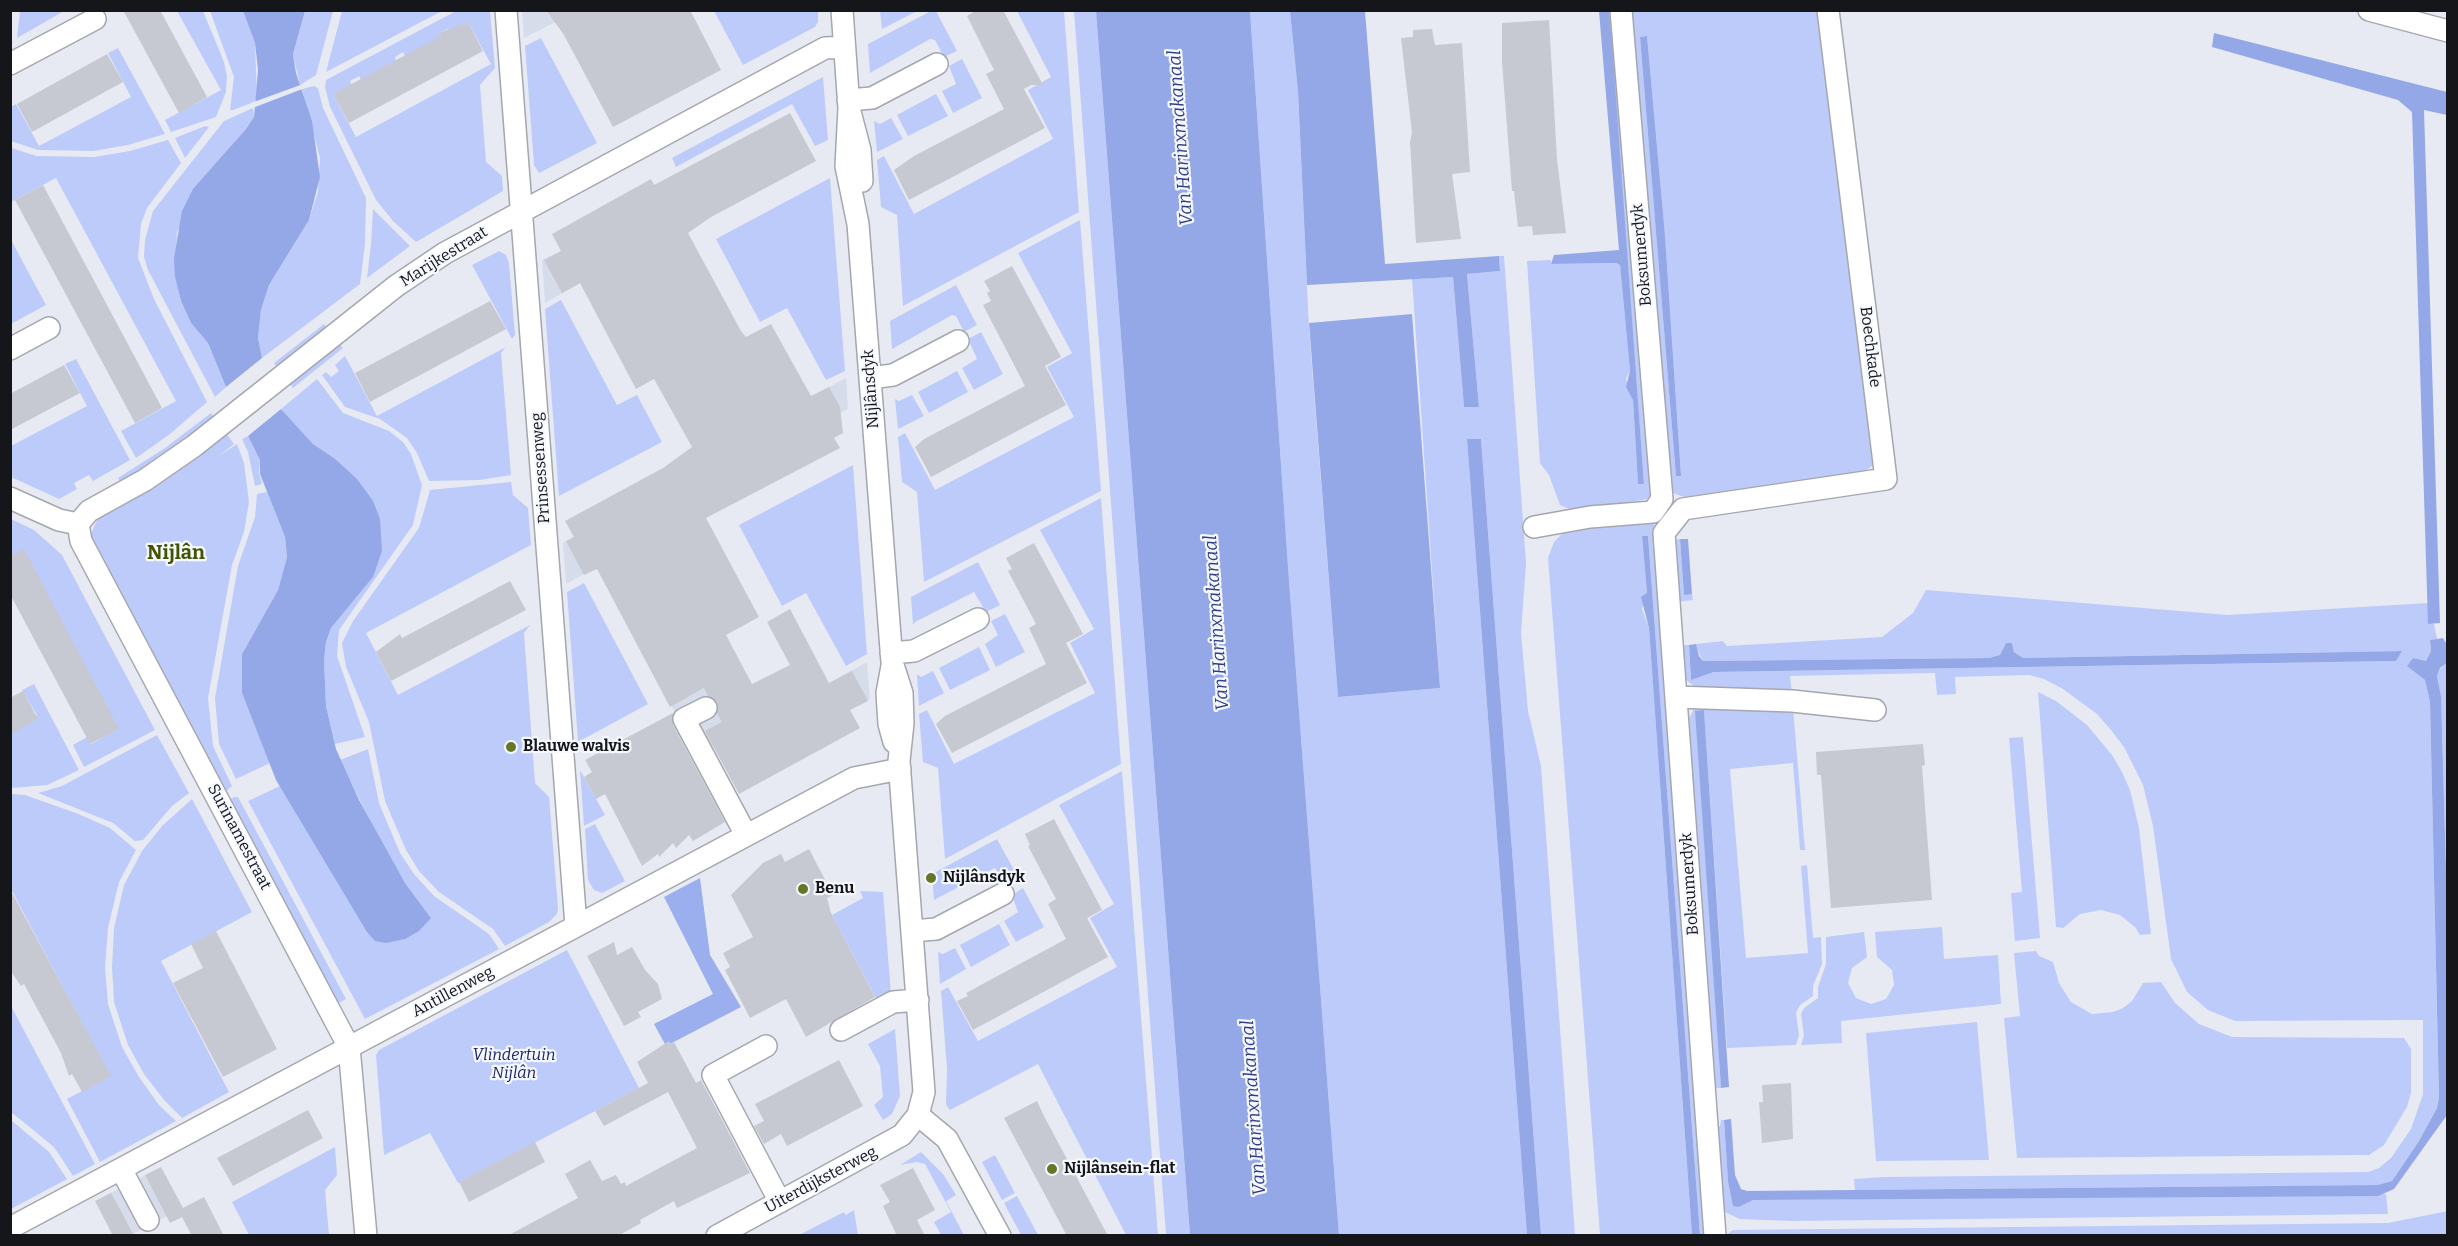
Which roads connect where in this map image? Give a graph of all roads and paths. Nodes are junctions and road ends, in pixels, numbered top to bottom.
1 (506, 10) edge
2 (842, 10) edge
3 (1621, 10) edge
4 (1828, 10) edge
5 (2369, 10) edge
6 (95, 19) dead end
7 (2448, 31) edge
8 (844, 46) junction
9 (10, 64) edge
10 (938, 64) dead end
11 (849, 104) junction
12 (521, 211) junction
13 (50, 328) dead end
14 (958, 341) dead end
15 (10, 349) edge
16 (870, 378) junction
17 (10, 498) edge
18 (78, 524) junction
19 (1534, 527) dead end
20 (1664, 532) joint
21 (978, 618) dead end
22 (892, 658) junction
23 (1676, 697) junction
24 (706, 708) dead end
25 (1875, 710) dead end
26 (900, 765) junction
27 (746, 835) junction
28 (1003, 894) dead end
29 (576, 926) junction
30 (912, 932) junction
31 (918, 999) junction
32 (841, 1030) dead end
33 (766, 1046) dead end
34 (349, 1047) junction
35 (918, 1115) junction
36 (121, 1169) junction
37 (780, 1202) junction
38 (148, 1220) dead end
39 (10, 1229) edge
40 (14, 1236) edge
41 (366, 1236) edge
42 (717, 1236) edge
43 (1000, 1236) edge
44 (1715, 1236) edge

1 - 12 street, Prinsessenweg
2 - 8 street, Nijlânsdyk
3 - 19 street, Boksumerdyk
4 - 20 street, Boechkade
5 - 7 street
6 - 9 street
8 - 11 street, Nijlânsdyk
8 - 12 street, Marijkestraat
10 - 11 street
11 - 16 street, Nijlânsdyk
12 - 18 street, Marijkestraat
12 - 29 street, Prinsessenweg
13 - 15 street
14 - 16 street
16 - 22 street, Nijlânsdyk
17 - 18 street
18 - 34 street, Surinamestraat
20 - 23 street, Boksumerdyk
21 - 22 street
22 - 26 street, Nijlânsdyk
23 - 25 street
23 - 44 street, Boksumerdyk
24 - 27 street
26 - 27 street, Antillenweg
26 - 30 street, Nijlânsdyk
27 - 29 street, Antillenweg
28 - 30 street
29 - 34 street, Antillenweg
30 - 31 street, Nijlânsdyk
31 - 32 street
31 - 35 street, Nijlânsdyk
33 - 37 street
34 - 36 street, Antillenweg
34 - 41 street, Surinamestraat
35 - 37 street, Uiterdijksterweg
35 - 43 street
36 - 38 street
36 - 39 street, Antillenweg
37 - 42 street, Uiterdijksterweg
39 - 40 street

